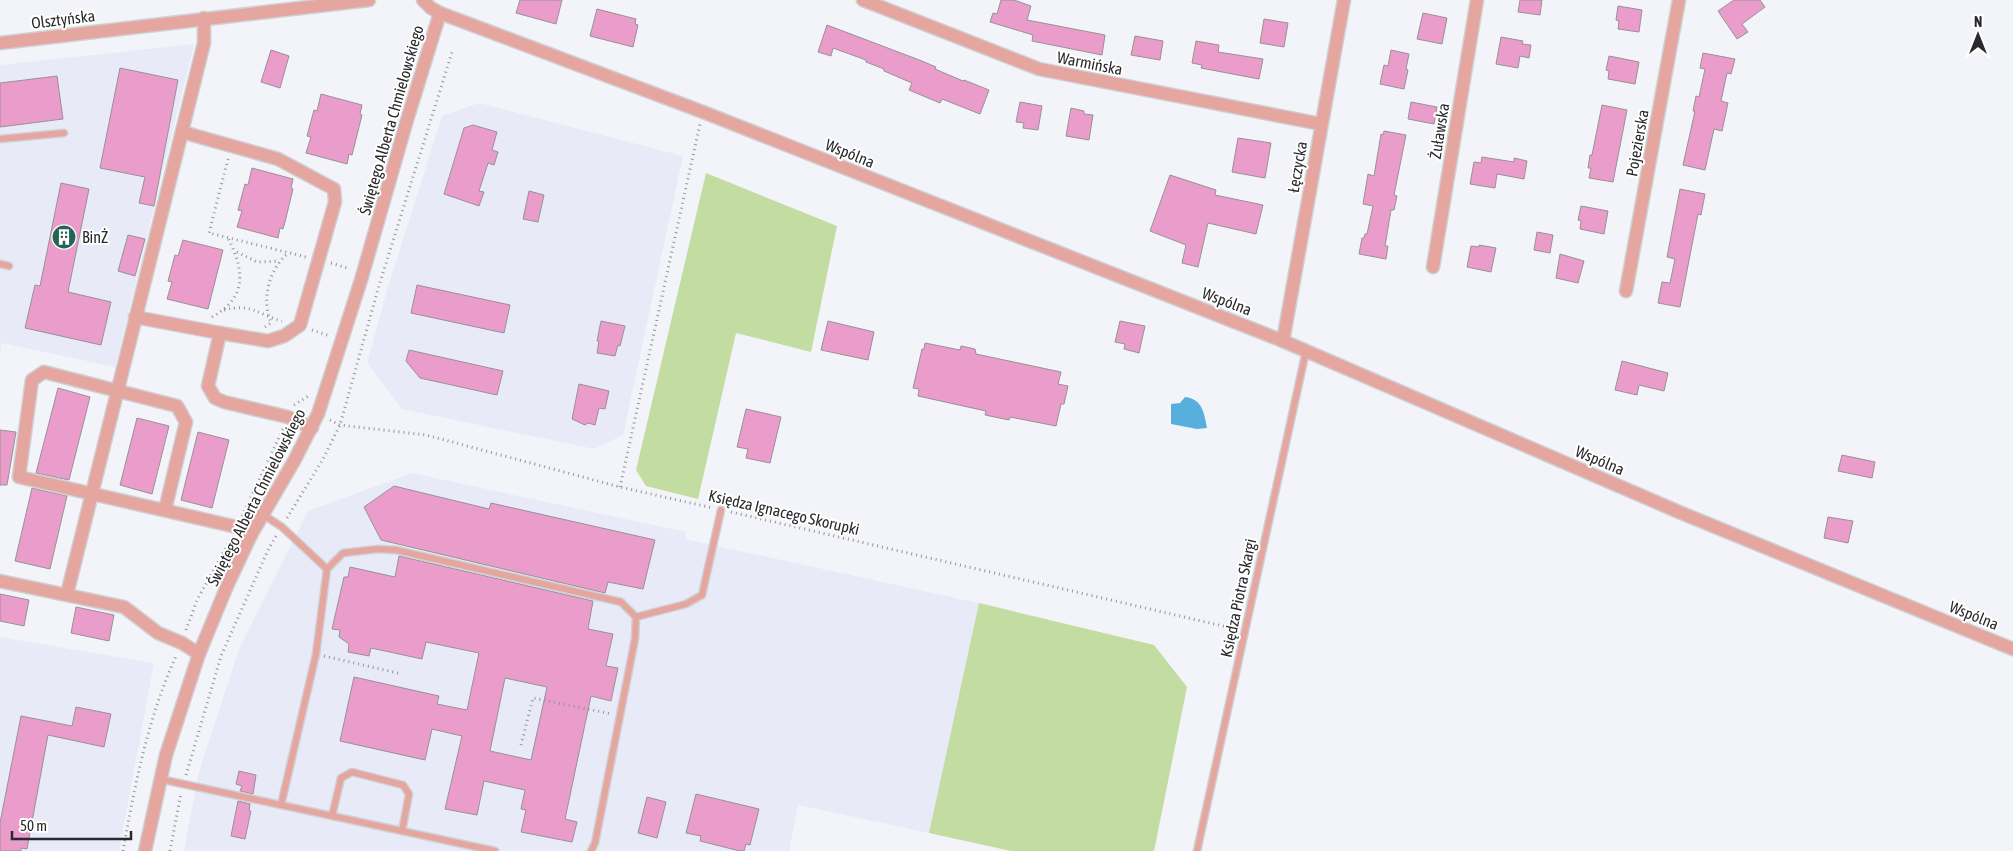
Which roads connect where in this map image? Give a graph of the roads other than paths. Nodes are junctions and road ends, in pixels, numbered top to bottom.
1 (369, 0) edge
2 (424, 0) edge
3 (863, 0) edge
4 (1344, 0) edge
5 (1477, 0) edge
6 (1679, 0) edge
7 (440, 14) junction
8 (204, 18) junction
9 (0, 43) edge
10 (1321, 124) junction
11 (182, 132) junction
12 (64, 133) dead end
13 (0, 139) edge
14 (0, 264) edge
15 (9, 266) dead end
16 (1433, 267) dead end
17 (1626, 291) dead end
18 (135, 317) junction
19 (220, 334) junction
20 (1283, 341) junction
21 (1306, 351) junction
22 (117, 390) junction
23 (312, 428) junction
24 (91, 493) junction
25 (165, 510) junction
26 (720, 510) road end
27 (262, 514) junction
28 (251, 535) junction
29 (327, 569) junction
30 (0, 581) edge
31 (67, 594) junction
32 (636, 617) junction
33 (2013, 649) edge
34 (199, 654) junction
35 (160, 779) junction
36 (281, 805) junction
37 (332, 816) junction
38 (402, 831) junction
39 (145, 851) edge
40 (495, 851) edge
41 (591, 851) edge
42 (1197, 851) edge

1 - 8 street, Olsztyńska
2 - 7 street, Wspólna
3 - 10 street, Warmińska
4 - 10 street, Łęczycka
5 - 16 street, Żuławska
6 - 17 street, Pojezierska
7 - 20 street, Wspólna
7 - 23 street, Świętego Alberta Chmielowskiego
8 - 9 street, Olsztyńska
8 - 11 street
10 - 20 street, Łęczycka
11 - 18 street
11 - 19 street
12 - 13 lane
14 - 15 lane
18 - 19 street
18 - 22 street
19 - 23 street
20 - 21 street, Wspólna
21 - 33 street, Wspólna
21 - 42 lane, Księdza Piotra Skargi
22 - 24 street
22 - 24 street
22 - 25 street
23 - 27 street, Świętego Alberta Chmielowskiego
24 - 25 street
24 - 31 street
25 - 28 street
26 - 32 lane
27 - 28 street, Świętego Alberta Chmielowskiego
27 - 29 lane
28 - 34 street, Świętego Alberta Chmielowskiego
29 - 32 lane
29 - 36 lane
30 - 31 street
31 - 34 street
32 - 41 lane
34 - 35 street, Świętego Alberta Chmielowskiego
35 - 36 lane
35 - 39 street, Świętego Alberta Chmielowskiego
36 - 37 lane
37 - 38 lane
37 - 38 lane
38 - 40 lane

